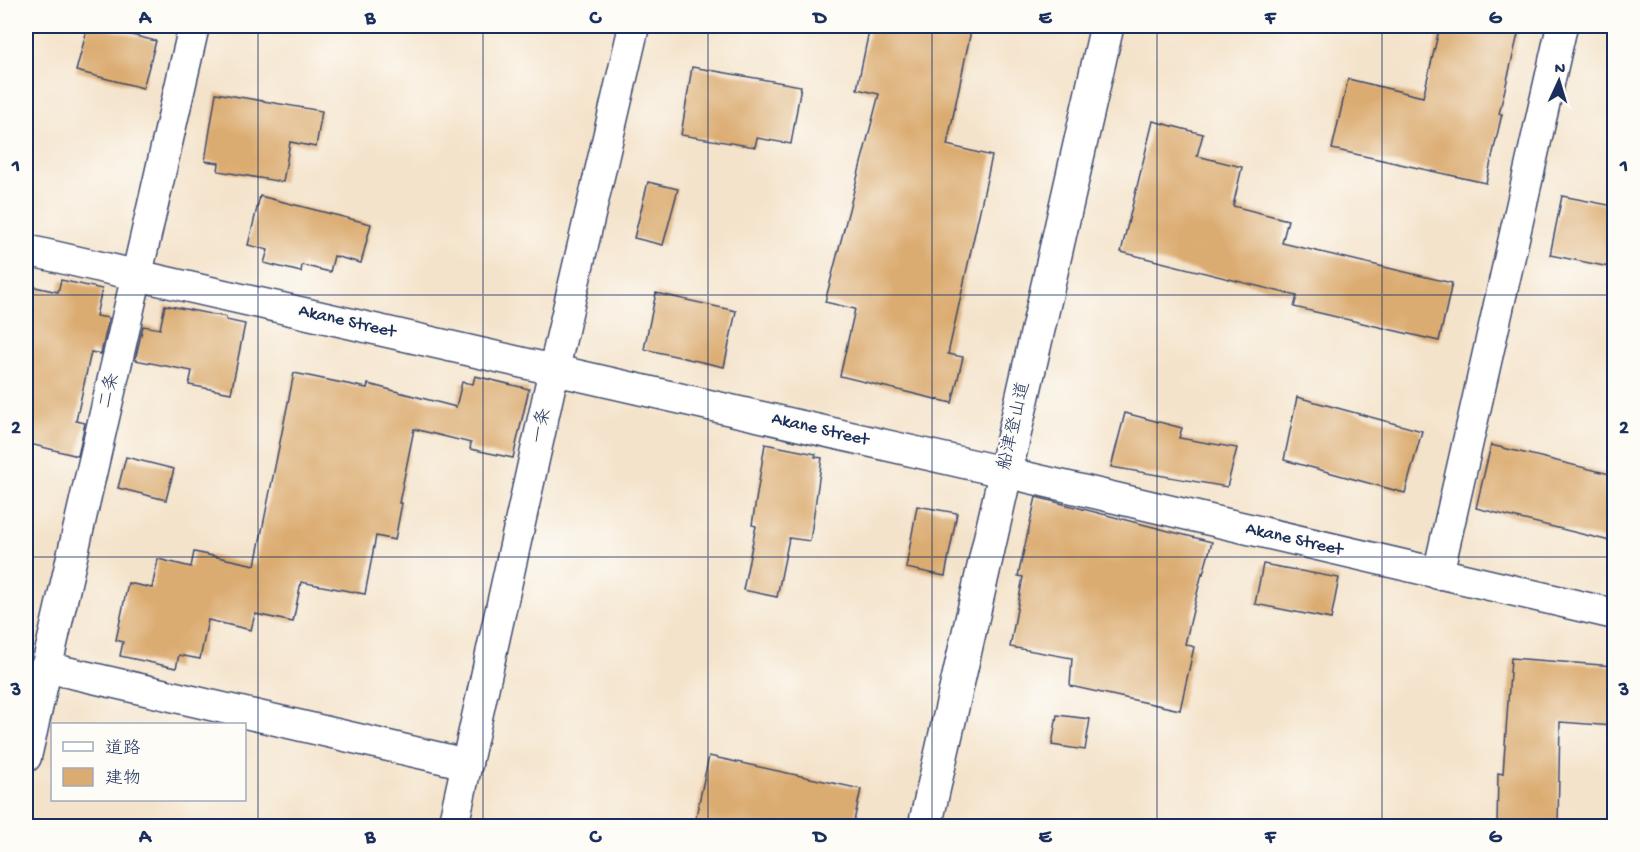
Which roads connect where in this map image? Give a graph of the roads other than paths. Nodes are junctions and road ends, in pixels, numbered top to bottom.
1 (194, 26) edge
2 (634, 26) edge
3 (1107, 26) edge
4 (1562, 26) edge
5 (26, 250) edge
6 (138, 274) junction
7 (554, 369) junction
8 (1004, 472) junction
9 (1438, 574) junction
10 (1614, 614) edge
11 (45, 667) junction
12 (26, 757) edge
13 (467, 764) junction
14 (453, 826) edge
15 (925, 826) edge

1 - 6 street, 二条
2 - 7 street, 一条
3 - 8 street, 船津登山道
4 - 9 street
5 - 6 street, Akane Street
6 - 7 street, Akane Street
6 - 11 street, 二条
7 - 8 street, Akane Street
7 - 13 street, 一条
8 - 9 street, Akane Street
8 - 15 street, 船津登山道
9 - 10 street, Akane Street
11 - 12 street, 二条
11 - 13 street
13 - 14 street, 一条

